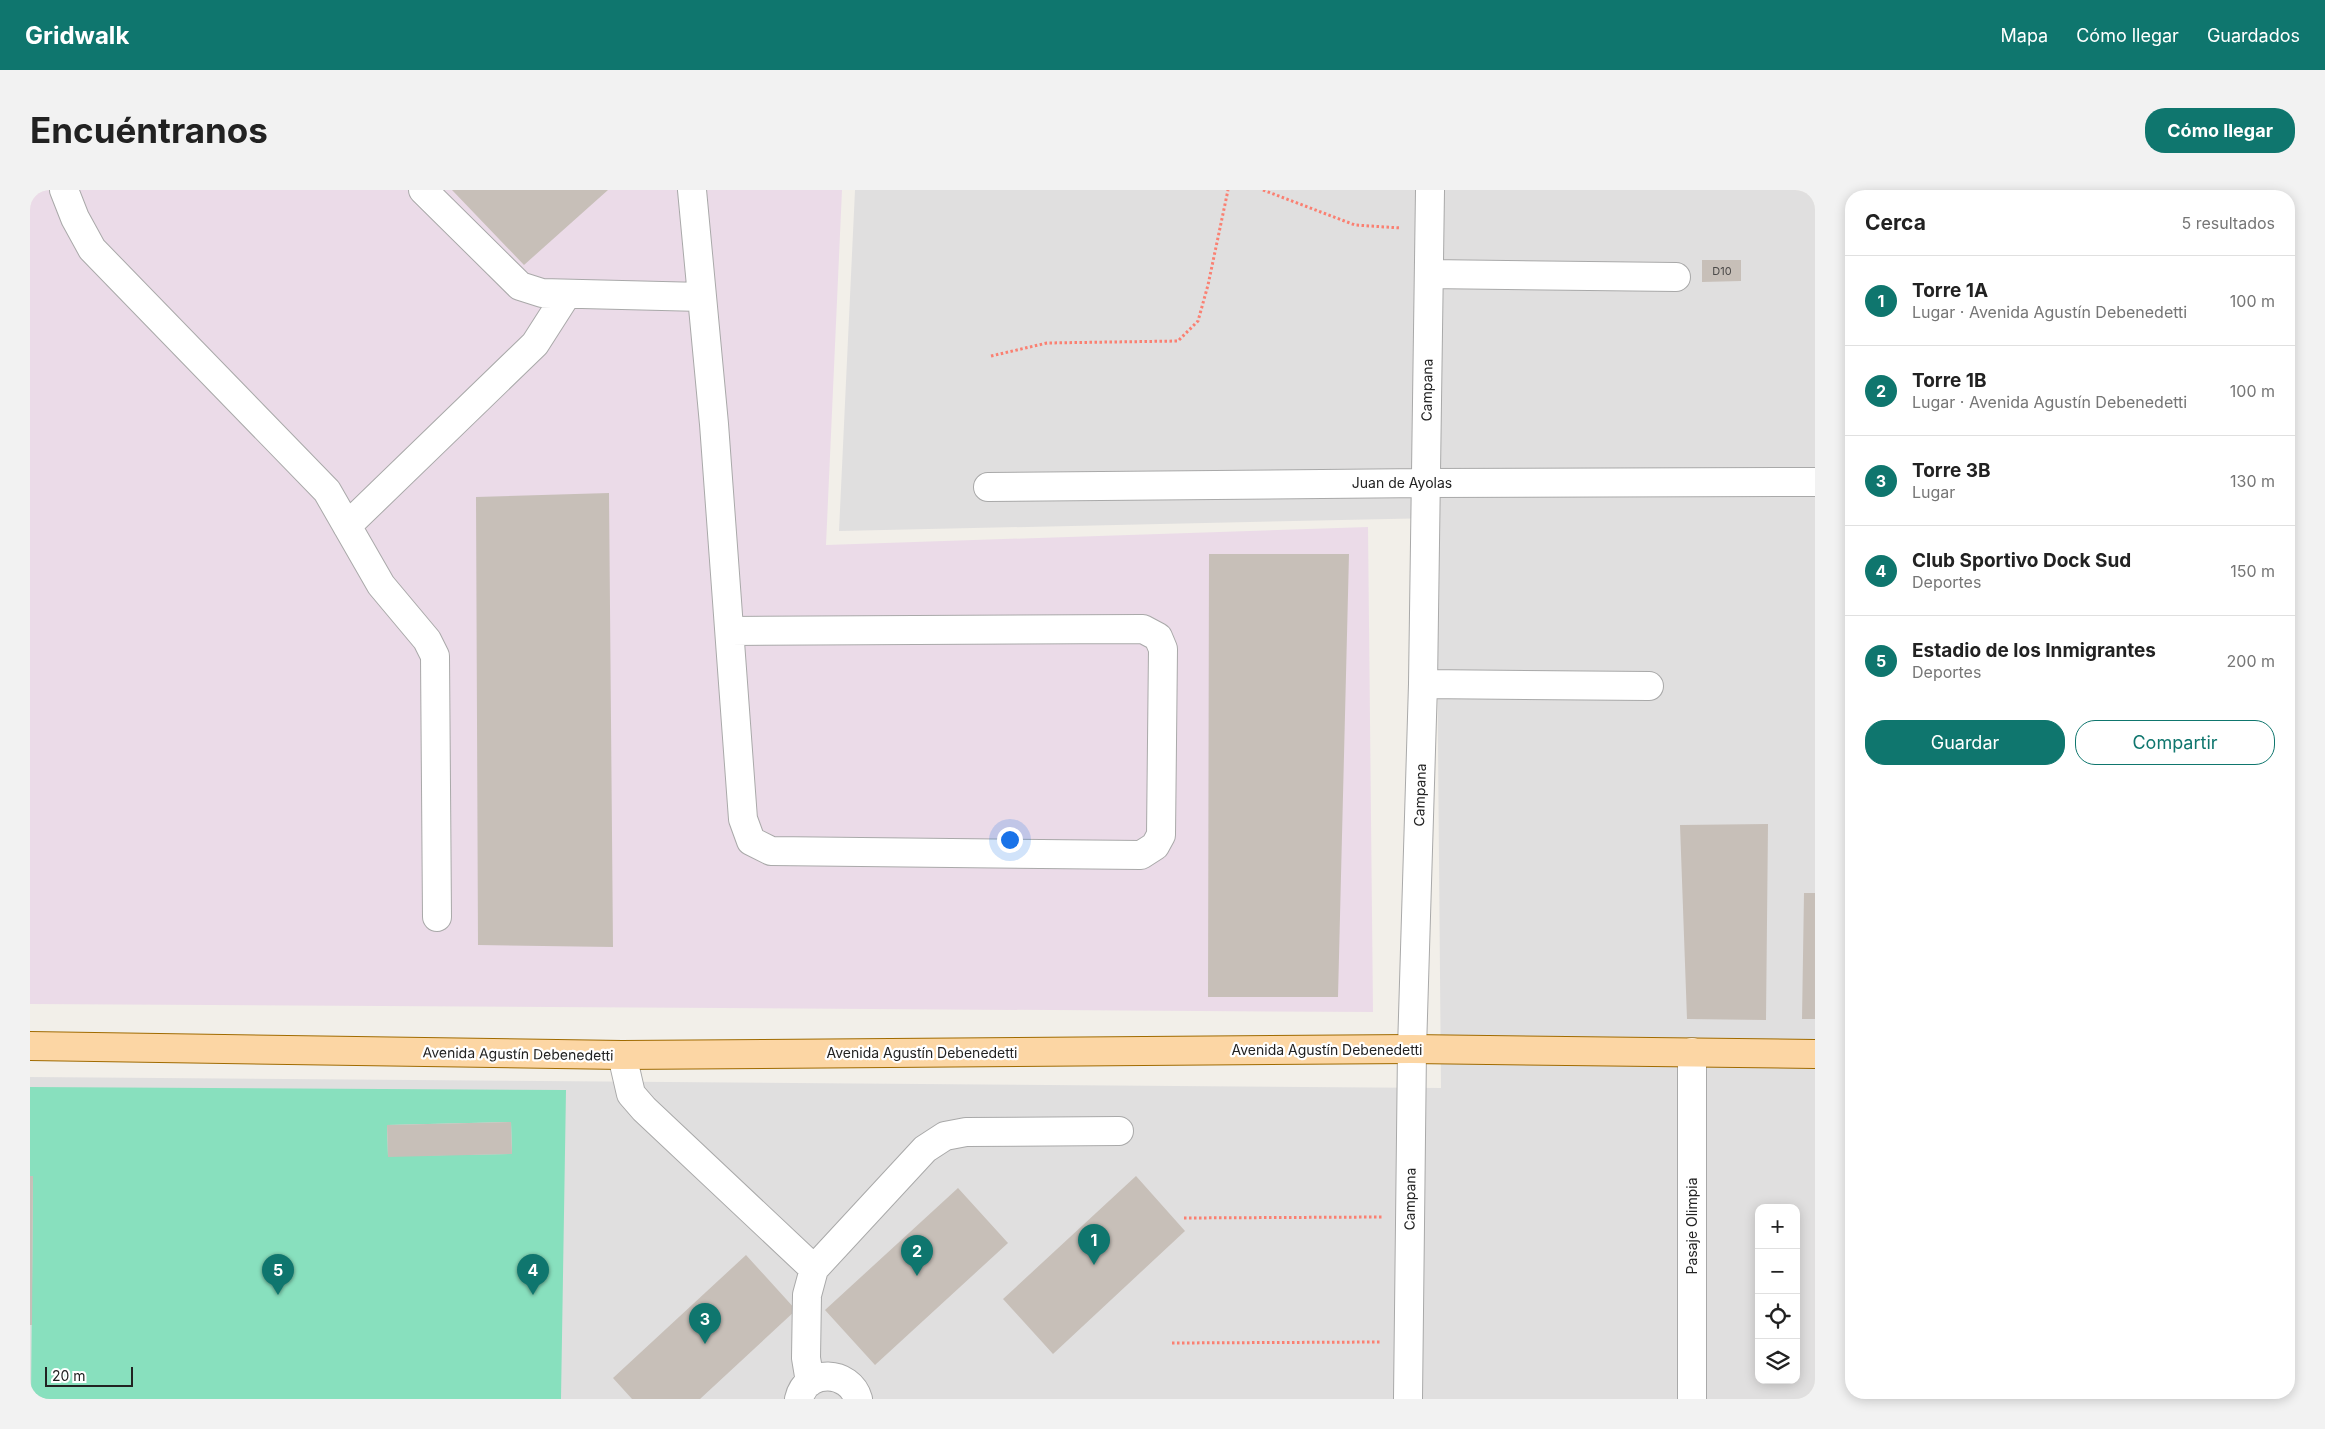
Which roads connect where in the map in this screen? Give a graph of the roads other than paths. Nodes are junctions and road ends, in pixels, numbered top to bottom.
1 (64, 190) edge
2 (423, 190) edge
3 (692, 190) edge
4 (1430, 190) edge
5 (1430, 274) junction
6 (1676, 277) dead end
7 (567, 294) junction
8 (702, 297) junction
9 (1815, 482) edge
10 (1425, 483) junction
11 (988, 487) dead end
12 (347, 526) junction
13 (730, 631) junction
14 (1423, 684) junction
15 (1649, 686) dead end
16 (436, 917) dead end
17 (30, 1046) edge
18 (1412, 1049) junction
19 (1692, 1052) junction
20 (1815, 1054) edge
21 (622, 1055) junction
22 (1119, 1131) dead end
23 (814, 1269) junction
24 (805, 1390) edge
25 (858, 1399) edge
26 (1408, 1399) edge
27 (1692, 1399) edge

1 - 12 street
2 - 7 street
3 - 8 street
4 - 5 street, Campana
5 - 6 street
5 - 10 street, Campana
7 - 8 street
7 - 12 street
8 - 13 street
9 - 10 street, Juan de Ayolas
10 - 11 street, Juan de Ayolas
10 - 14 street, Campana
12 - 16 street
13 - 13 street
14 - 15 street
14 - 18 street, Campana
17 - 21 main road, Avenida Agustín Debenedetti
18 - 19 main road, Avenida Agustín Debenedetti
18 - 21 main road, Avenida Agustín Debenedetti
18 - 26 street, Campana
19 - 20 main road, Avenida Agustín Debenedetti
19 - 27 street, Pasaje Olimpia
21 - 23 street
22 - 23 street
23 - 24 street
24 - 25 street

